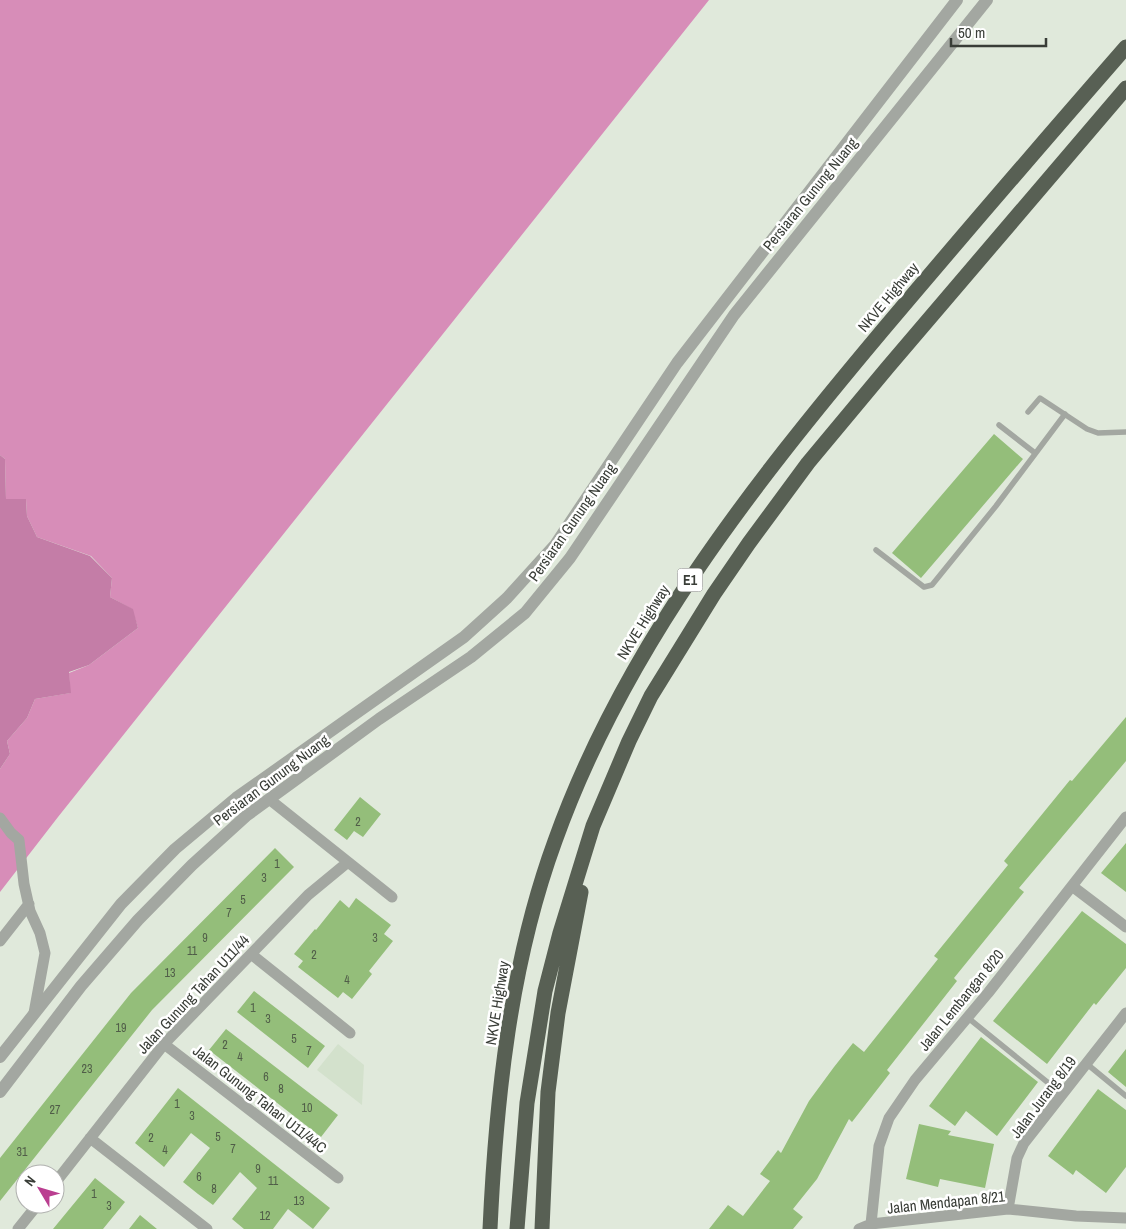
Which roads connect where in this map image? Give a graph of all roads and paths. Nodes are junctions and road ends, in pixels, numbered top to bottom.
1 (957, 0) edge
2 (987, 0) edge
3 (1126, 47) edge
4 (1126, 88) edge
5 (1028, 412) dead end
6 (1065, 414) junction
7 (999, 425) dead end
8 (1126, 432) edge
9 (1035, 453) junction
10 (876, 550) dead end
11 (269, 799) junction
12 (1126, 817) edge
13 (0, 818) edge
14 (593, 826) junction
15 (348, 862) junction
16 (1072, 886) junction
17 (392, 897) dead end
18 (29, 904) junction
19 (1126, 927) edge
20 (0, 941) edge
21 (251, 954) junction
22 (34, 1013) junction
23 (1126, 1013) edge
24 (967, 1017) junction
25 (350, 1033) dead end
26 (164, 1044) junction
27 (0, 1057) edge
28 (1086, 1064) junction
29 (0, 1092) edge
30 (1062, 1094) junction
31 (1126, 1096) edge
32 (90, 1138) junction
33 (65, 1169) edge
34 (338, 1178) dead end
35 (1008, 1209) junction
36 (30, 1214) edge
37 (1126, 1218) edge
38 (871, 1224) junction
39 (18, 1229) edge
40 (207, 1229) edge
41 (490, 1229) edge
42 (517, 1229) edge
43 (542, 1229) edge
44 (859, 1229) edge

1 - 22 street, Persiaran Gunung Nuang
2 - 11 street, Persiaran Gunung Nuang
3 - 41 highway, NKVE Highway / E1
4 - 14 highway, E1
5 - 6 lane
6 - 8 lane
6 - 9 lane
7 - 9 lane
9 - 10 lane
11 - 15 street
11 - 29 street, Persiaran Gunung Nuang
12 - 16 street, Jalan Lembangan 8/20
13 - 18 street
14 - 42 highway, E1
14 - 43 highway
15 - 17 street
15 - 21 street, Jalan Gunung Tahan U11/44
16 - 19 street
16 - 24 street, Jalan Lembangan 8/20
18 - 20 street
18 - 22 street
21 - 25 street
21 - 26 street, Jalan Gunung Tahan U11/44
22 - 27 street, Persiaran Gunung Nuang
23 - 28 street, Jalan Jurang 8/19
24 - 30 lane
24 - 38 street, Jalan Lembangan 8/20
26 - 32 street, Jalan Gunung Tahan U11/44
26 - 34 street, Jalan Gunung Tahan U11/44C
28 - 30 street, Jalan Jurang 8/19
28 - 31 lane
30 - 35 street, Jalan Jurang 8/19
32 - 33 street, Jalan Gunung Tahan U11/44
32 - 40 street
35 - 37 street, Jalan Mendapan 8/21
35 - 38 street, Jalan Mendapan 8/21
36 - 39 street
38 - 44 street, Jalan Mendapan 8/21

